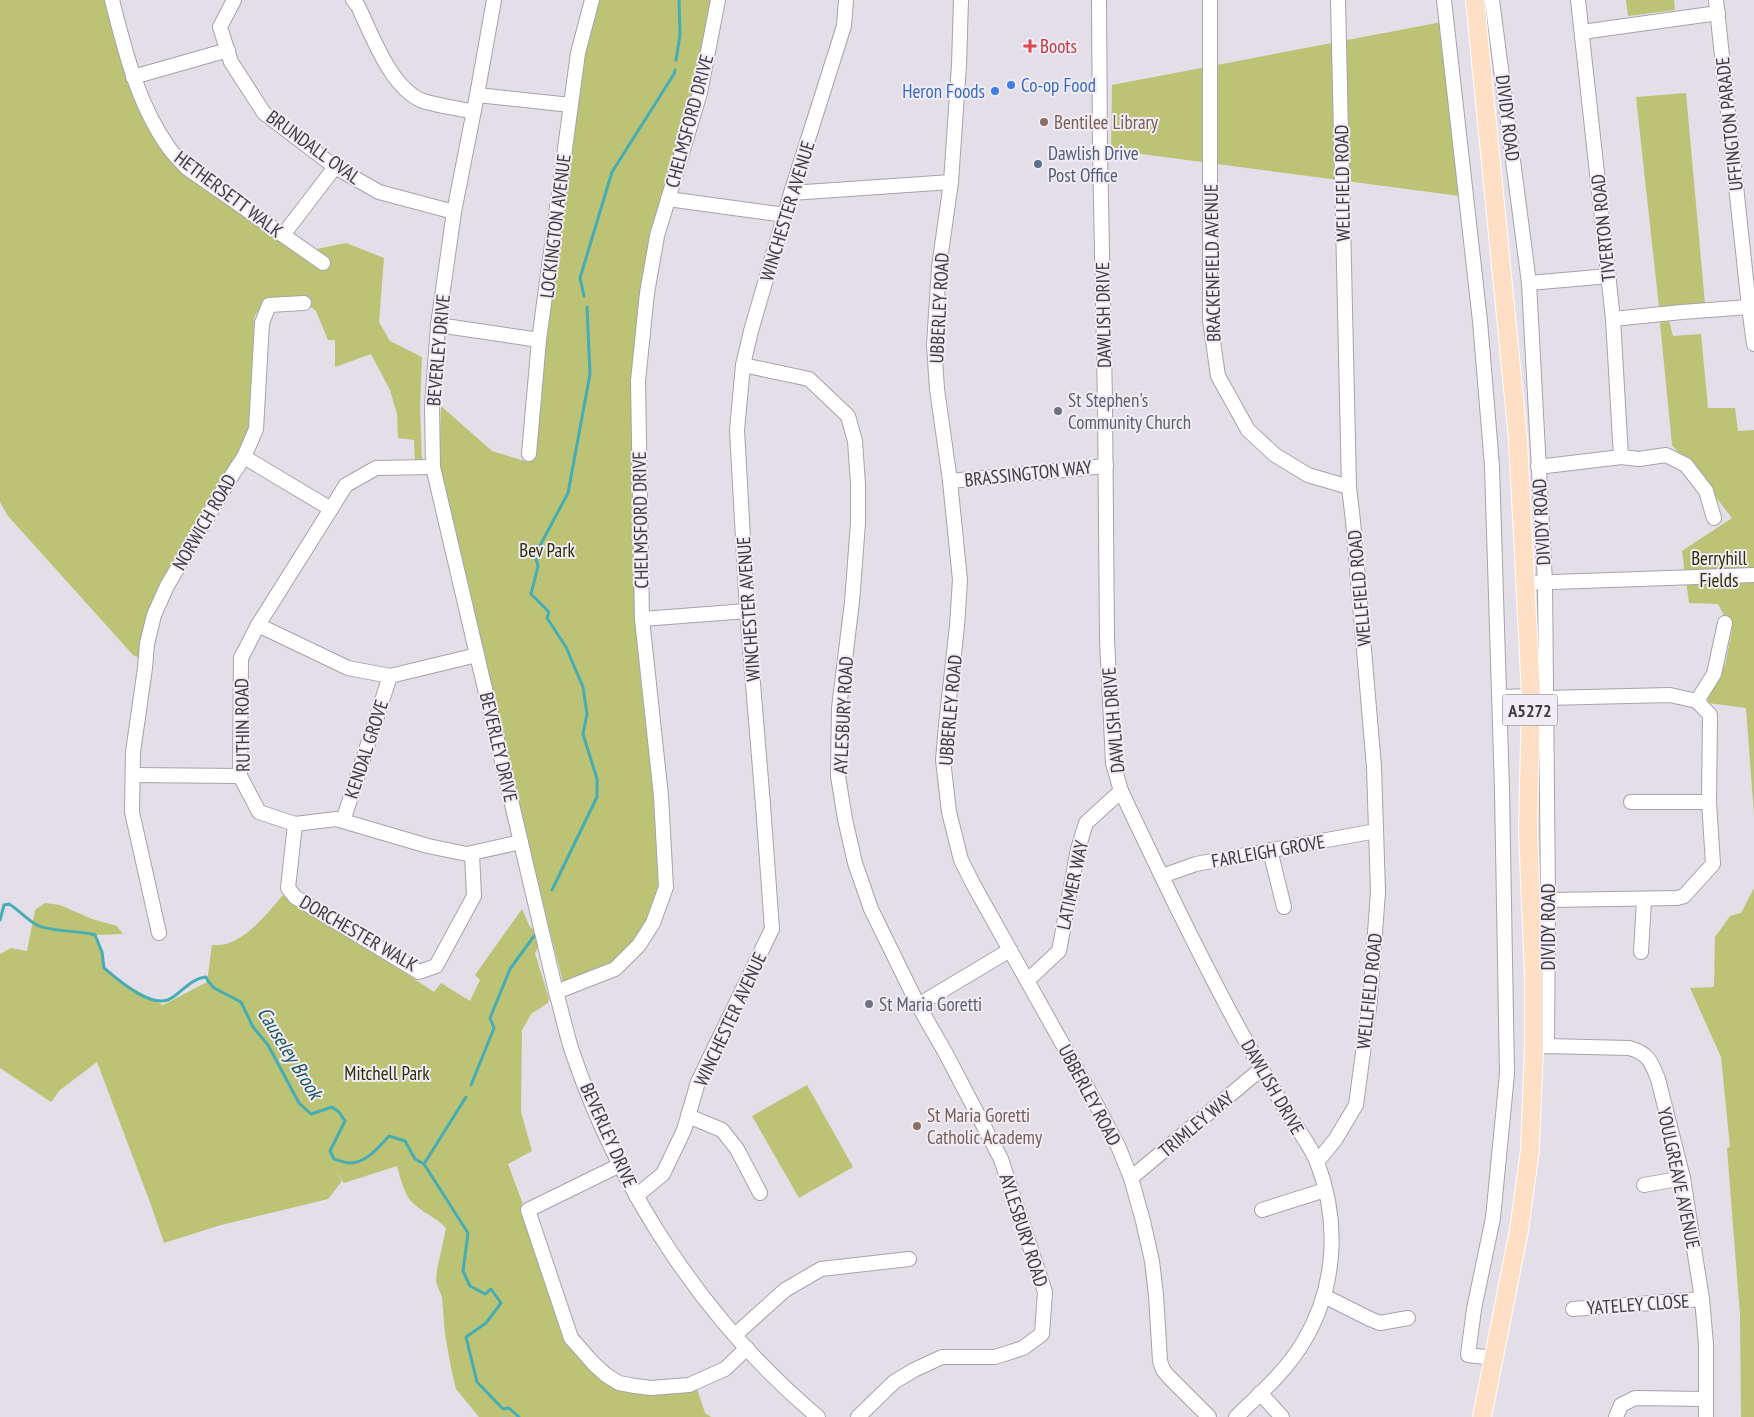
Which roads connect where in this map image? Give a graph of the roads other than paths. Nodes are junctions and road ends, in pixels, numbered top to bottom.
1 (112, 0) edge
2 (234, 0) edge
3 (494, 0) edge
4 (592, 0) edge
5 (718, 0) edge
6 (846, 0) edge
7 (961, 0) edge
8 (1099, 0) edge
9 (1210, 0) edge
10 (1338, 0) edge
11 (1444, 0) edge
12 (1475, 0) edge
13 (1492, 0) edge
14 (1578, 0) edge
15 (359, 2) edge
16 (1717, 6) edge
17 (1582, 32) junction
18 (228, 50) junction
19 (133, 76) junction
20 (477, 95) junction
21 (571, 105) junction
22 (473, 112) junction
23 (334, 167) junction
24 (950, 182) junction
25 (791, 193) junction
26 (668, 199) junction
27 (454, 212) junction
28 (785, 215) junction
29 (283, 236) junction
30 (323, 263) dead end
31 (1609, 276) junction
32 (1529, 283) junction
33 (304, 303) dead end
34 (1749, 308) junction
35 (1613, 319) junction
36 (438, 325) junction
37 (540, 340) junction
38 (1754, 344) edge
39 (743, 365) junction
40 (529, 454) dead end
41 (244, 457) junction
42 (1621, 457) junction
43 (1106, 466) junction
44 (1538, 466) junction
45 (433, 467) junction
46 (950, 481) junction
47 (1349, 487) junction
48 (331, 509) junction
49 (1714, 518) dead end
50 (1754, 575) edge
51 (1545, 582) junction
52 (1524, 583) junction
53 (747, 611) junction
54 (642, 619) junction
55 (1725, 623) dead end
56 (258, 625) junction
57 (477, 655) junction
58 (390, 676) junction
59 (1500, 697) junction
60 (1538, 697) junction
61 (1697, 700) junction
62 (133, 775) junction
63 (240, 776) junction
64 (1120, 791) junction
65 (1631, 802) dead end
66 (1709, 802) junction
67 (343, 821) junction
68 (295, 824) junction
69 (1376, 831) junction
70 (521, 842) junction
71 (1270, 850) junction
72 (472, 854) junction
73 (1162, 876) junction
74 (1548, 900) junction
75 (1644, 900) junction
76 (1284, 907) dead end
77 (159, 933) dead end
78 (1010, 950) junction
79 (1641, 952) dead end
80 (1028, 980) junction
81 (556, 992) junction
82 (918, 1005) junction
83 (1540, 1047) junction
84 (1261, 1069) junction
85 (688, 1116) junction
86 (1317, 1162) junction
87 (620, 1165) junction
88 (1131, 1178) junction
89 (1683, 1178) junction
90 (1644, 1185) dead end
91 (1325, 1190) junction
92 (760, 1194) dead end
93 (636, 1196) junction
94 (1262, 1210) dead end
95 (909, 1259) dead end
96 (1324, 1296) junction
97 (1702, 1299) junction
98 (1574, 1309) dead end
99 (1408, 1318) dead end
100 (734, 1336) junction
101 (747, 1348) junction
102 (1494, 1358) junction
103 (1260, 1393) junction
104 (1706, 1399) junction
105 (818, 1417) edge
106 (858, 1417) edge
107 (1209, 1417) edge
108 (1236, 1417) edge
109 (1282, 1417) edge
110 (1482, 1417) edge
111 (1616, 1417) edge
112 (1706, 1417) edge

1 - 19 street, HETHERSETT WALK
2 - 18 street, BRUNDALL OVAL
3 - 20 street, BEVERLEY DRIVE
4 - 21 street, LOCKINGTON AVENUE
5 - 26 street, CHELMSFORD DRIVE
6 - 25 street, WINCHESTER AVENUE
7 - 24 street, UBBERLEY ROAD
8 - 43 street, DAWLISH DRIVE
9 - 47 street, BRACKENFIELD AVENUE
10 - 47 street, WELLFIELD ROAD
11 - 59 street
12 - 52 main road, DIVIDY ROAD / A5272
13 - 32 street, DIVIDY ROAD
14 - 17 street, TIVERTON ROAD
15 - 22 street
16 - 17 street
16 - 34 street, UFFINGTON PARADE
17 - 31 street, TIVERTON ROAD
18 - 19 street
18 - 23 street, BRUNDALL OVAL
19 - 29 street, HETHERSETT WALK
20 - 21 street
20 - 22 street, BEVERLEY DRIVE
21 - 37 street, LOCKINGTON AVENUE
22 - 27 street, BEVERLEY DRIVE
23 - 27 street, BRUNDALL OVAL
23 - 29 street
24 - 25 street
24 - 46 street, UBBERLEY ROAD
25 - 28 street, WINCHESTER AVENUE
26 - 28 street
26 - 54 street, CHELMSFORD DRIVE
27 - 36 street, BEVERLEY DRIVE
28 - 39 street, WINCHESTER AVENUE
29 - 30 street, HETHERSETT WALK
31 - 32 street
31 - 35 street, TIVERTON ROAD
32 - 44 street, DIVIDY ROAD
33 - 41 street, NORWICH ROAD
34 - 35 street
34 - 38 street, UFFINGTON PARADE
35 - 42 street, TIVERTON ROAD
36 - 37 street
36 - 45 street, BEVERLEY DRIVE
37 - 40 street, LOCKINGTON AVENUE
39 - 53 street, WINCHESTER AVENUE
39 - 82 street, AYLESBURY ROAD
41 - 48 street
41 - 62 street, NORWICH ROAD
42 - 44 street
42 - 49 street
43 - 46 street, BRASSINGTON WAY
43 - 64 street, DAWLISH DRIVE
44 - 51 street, DIVIDY ROAD
45 - 48 street, RUTHIN ROAD
45 - 57 street, BEVERLEY DRIVE
46 - 78 street, UBBERLEY ROAD
47 - 69 street, WELLFIELD ROAD
48 - 56 street, RUTHIN ROAD
50 - 51 street
51 - 52 street
51 - 60 street, DIVIDY ROAD
52 - 60 main road, DIVIDY ROAD / A5272
53 - 54 street
53 - 85 street, WINCHESTER AVENUE
54 - 81 street, CHELMSFORD DRIVE
55 - 61 street
56 - 58 street
56 - 63 street, RUTHIN ROAD
57 - 58 street
57 - 70 street, BEVERLEY DRIVE
58 - 67 street, KENDAL GROVE
59 - 60 street
59 - 102 street
60 - 61 street
60 - 74 street, DIVIDY ROAD
60 - 83 main road, DIVIDY ROAD / A5272
61 - 66 street
62 - 63 street
62 - 77 street, NORWICH ROAD
63 - 68 street, RUTHIN ROAD
64 - 73 street, DAWLISH DRIVE
64 - 80 street, LATIMER WAY
65 - 66 street
66 - 75 street
67 - 68 street, RUTHIN ROAD
67 - 72 street, RUTHIN ROAD
68 - 72 street, DORCHESTER WALK
69 - 71 street, FARLEIGH GROVE
69 - 86 street, WELLFIELD ROAD
70 - 72 street, RUTHIN ROAD
70 - 81 street, BEVERLEY DRIVE
71 - 73 street, FARLEIGH GROVE
71 - 76 street
73 - 84 street, DAWLISH DRIVE
74 - 75 street
74 - 83 street, DIVIDY ROAD
75 - 79 street
78 - 80 street, UBBERLEY ROAD
78 - 82 street
80 - 88 street, UBBERLEY ROAD
81 - 87 street, BEVERLEY DRIVE
82 - 106 street, AYLESBURY ROAD
83 - 89 street, YOULGREAVE AVENUE
83 - 102 main road, DIVIDY ROAD / A5272
84 - 86 street, DAWLISH DRIVE
84 - 88 street, TRIMLEY WAY
85 - 92 street
85 - 93 street, WINCHESTER AVENUE
86 - 91 street, DAWLISH DRIVE
87 - 93 street, BEVERLEY DRIVE
87 - 101 street
88 - 107 street, UBBERLEY ROAD
89 - 90 street
89 - 97 street, YOULGREAVE AVENUE
91 - 94 street
91 - 96 street, DAWLISH DRIVE
93 - 100 street, BEVERLEY DRIVE
95 - 100 street
96 - 99 street
96 - 103 street, DAWLISH DRIVE
97 - 98 street, YATELEY CLOSE
97 - 104 street, YOULGREAVE AVENUE
100 - 101 street, BEVERLEY DRIVE
101 - 105 street, BEVERLEY DRIVE
102 - 110 main road, DIVIDY ROAD / A5272
103 - 108 street, DAWLISH DRIVE
103 - 109 street
104 - 111 street
104 - 112 street, YOULGREAVE AVENUE

